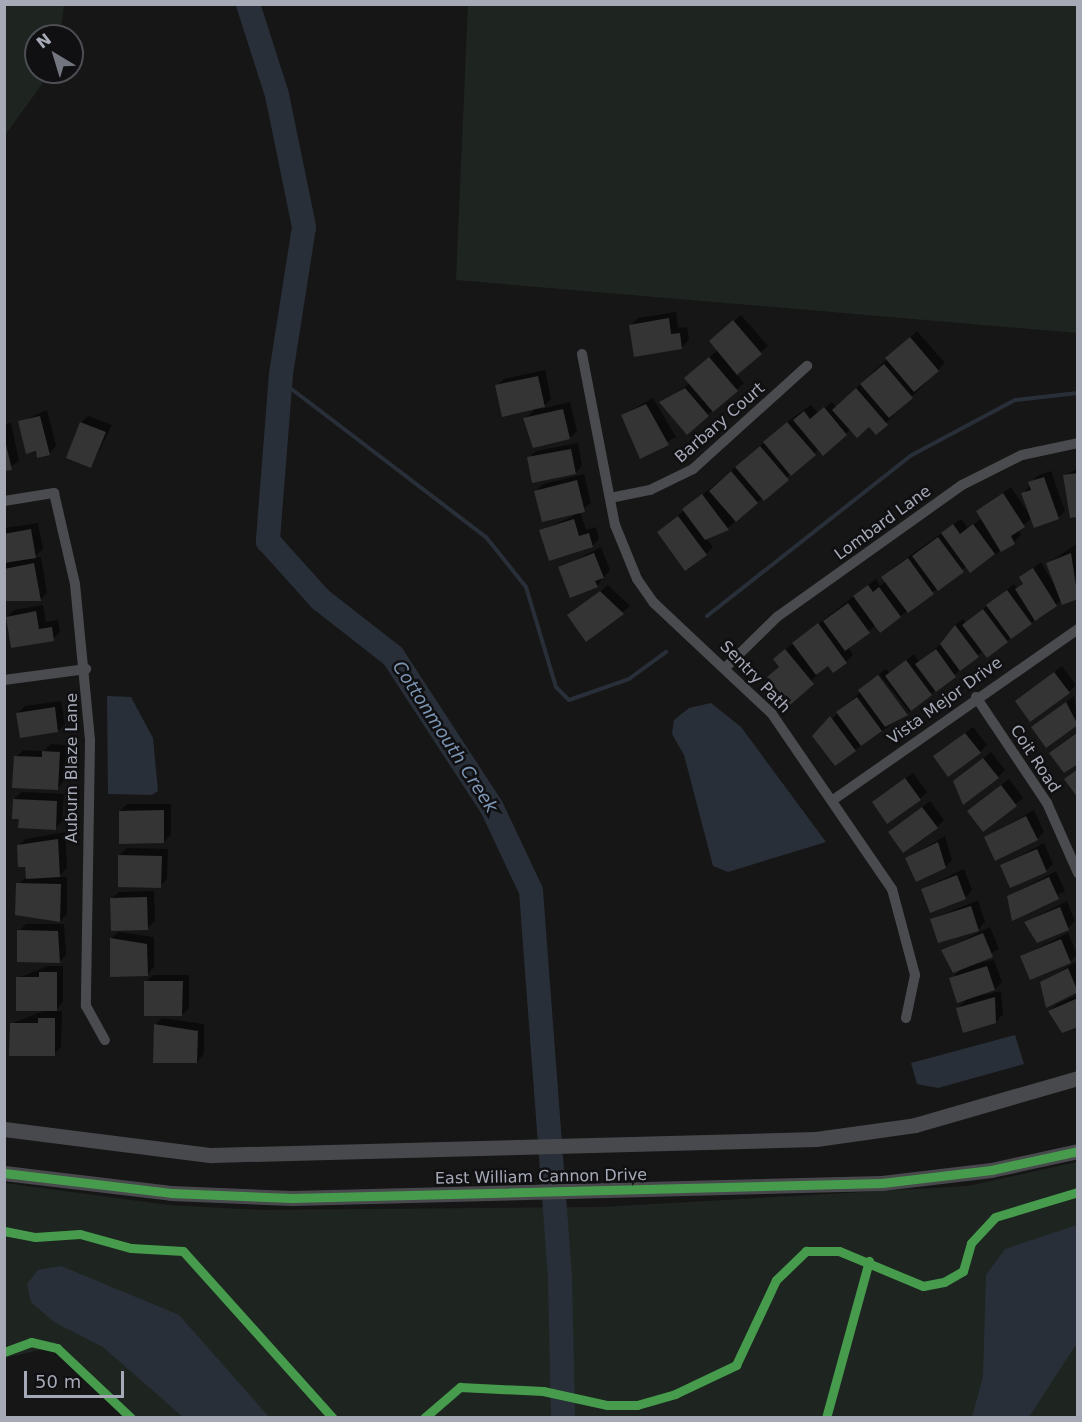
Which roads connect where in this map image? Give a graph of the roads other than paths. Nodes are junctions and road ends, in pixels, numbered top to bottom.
1 (582, 354) dead end
2 (807, 366) dead end
3 (1077, 443) edge
4 (610, 498) junction
5 (4, 501) edge
6 (1077, 629) edge
7 (727, 666) junction
8 (86, 669) junction
9 (4, 681) edge
10 (976, 697) junction
11 (833, 800) junction
12 (1077, 873) edge
13 (906, 1018) dead end
14 (105, 1040) dead end
15 (1077, 1078) edge
16 (4, 1129) edge
17 (1077, 1151) edge
18 (4, 1173) edge

1 - 4 street, Sentry Path
2 - 4 street, Barbary Court
3 - 7 street, Lombard Lane
4 - 7 street, Sentry Path
5 - 8 street, Auburn Blaze Lane
6 - 10 street, Vista Mejor Drive
7 - 11 street, Sentry Path
8 - 9 street
8 - 14 street, Auburn Blaze Lane
10 - 11 street, Vista Mejor Drive
10 - 12 street, Coit Road
11 - 13 street, Sentry Path
15 - 16 street, East William Cannon Drive
17 - 18 street, East William Cannon Drive

